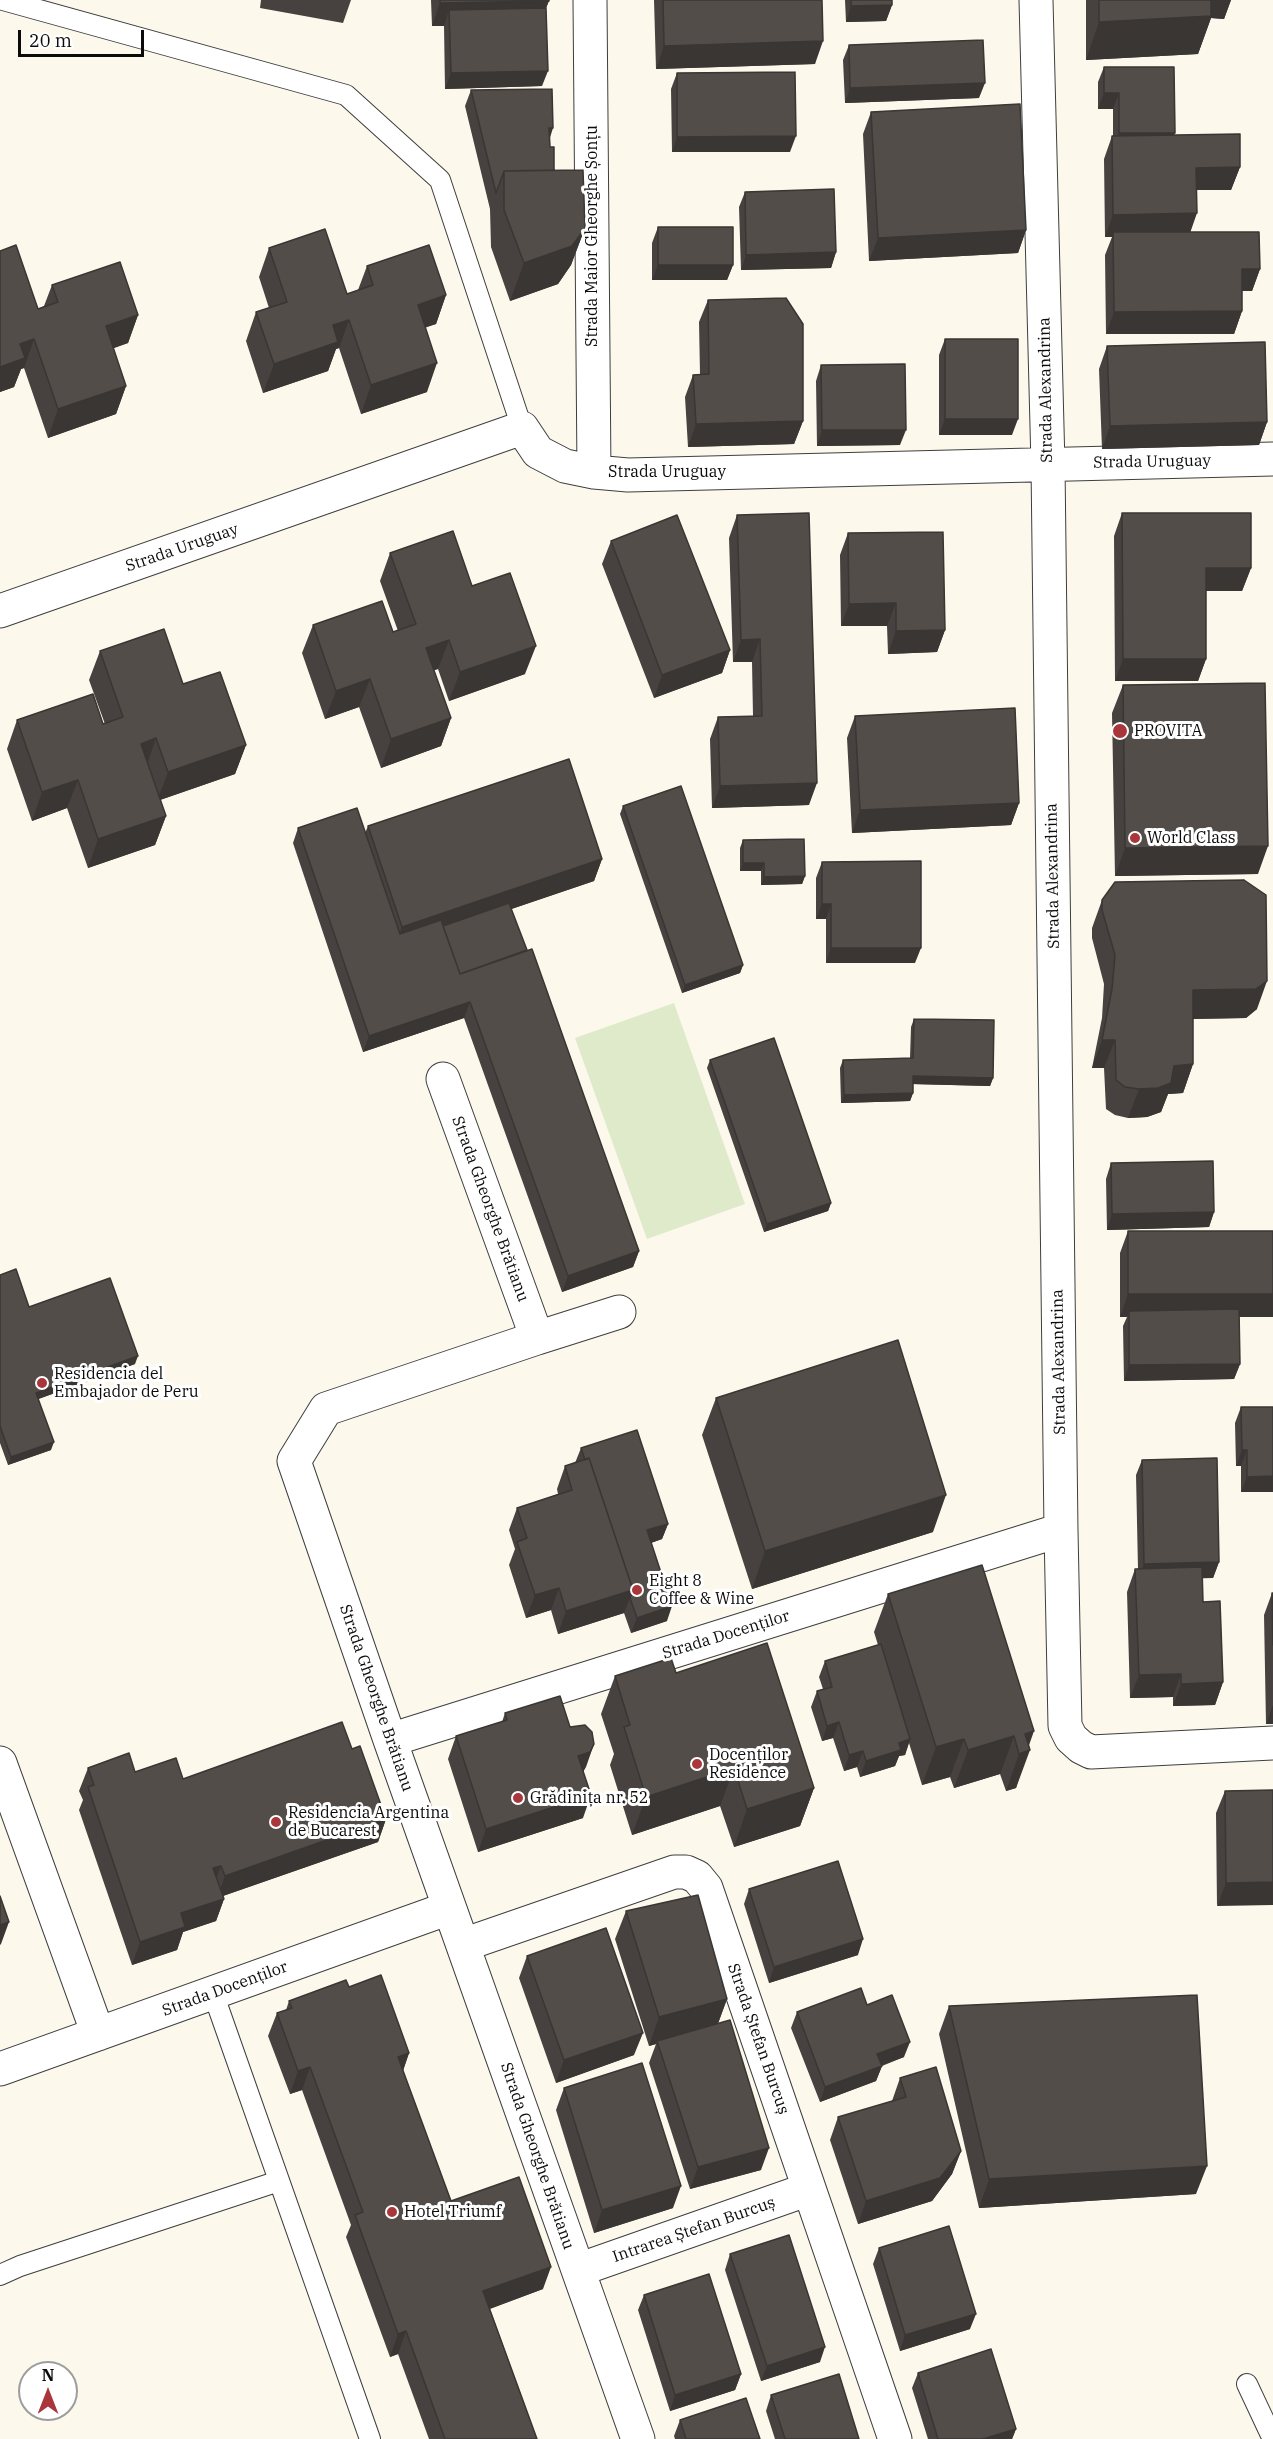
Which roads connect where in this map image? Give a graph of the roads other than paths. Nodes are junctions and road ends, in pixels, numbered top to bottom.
1 (3, 0) edge
2 (590, 0) edge
3 (1036, 0) edge
4 (522, 428) junction
5 (1273, 459) edge
6 (1048, 465) junction
7 (594, 472) junction
8 (0, 611) edge
9 (443, 1079) dead end
10 (619, 1312) dead end
11 (537, 1338) junction
12 (1061, 1530) junction
13 (390, 1740) junction
14 (1273, 1743) edge
15 (0, 1763) edge
16 (449, 1908) junction
17 (462, 1945) junction
18 (213, 1993) junction
19 (98, 2034) junction
20 (0, 2069) edge
21 (279, 2181) junction
22 (810, 2189) junction
23 (578, 2270) junction
24 (0, 2275) edge
25 (1248, 2384) dead end
26 (1273, 2435) edge
27 (370, 2439) edge
28 (638, 2439) edge
29 (895, 2439) edge

1 - 4 lane
2 - 7 street, Strada Maior Gheorghe Șonțu
3 - 6 street, Strada Alexandrina
4 - 7 street, Strada Uruguay
4 - 8 street, Strada Uruguay
5 - 6 street, Strada Uruguay
6 - 7 street, Strada Uruguay
6 - 12 street, Strada Alexandrina
9 - 11 street, Strada Gheorghe Brătianu
10 - 11 street, Strada Gheorghe Brătianu
11 - 13 street, Strada Gheorghe Brătianu
12 - 13 street, Strada Docenților
12 - 14 street, Strada Alexandrina
13 - 16 street, Strada Gheorghe Brătianu
15 - 19 street
16 - 17 street, Strada Gheorghe Brătianu
16 - 18 street, Strada Docenților
17 - 22 street, Strada Ștefan Burcuș
17 - 23 street, Strada Gheorghe Brătianu
18 - 19 street, Strada Docenților
18 - 21 lane
19 - 20 street, Strada Docenților
21 - 24 lane
21 - 27 lane
22 - 23 street, Intrarea Ștefan Burcuș
22 - 29 street, Strada Ștefan Burcuș
23 - 28 street, Strada Gheorghe Brătianu
25 - 26 lane

